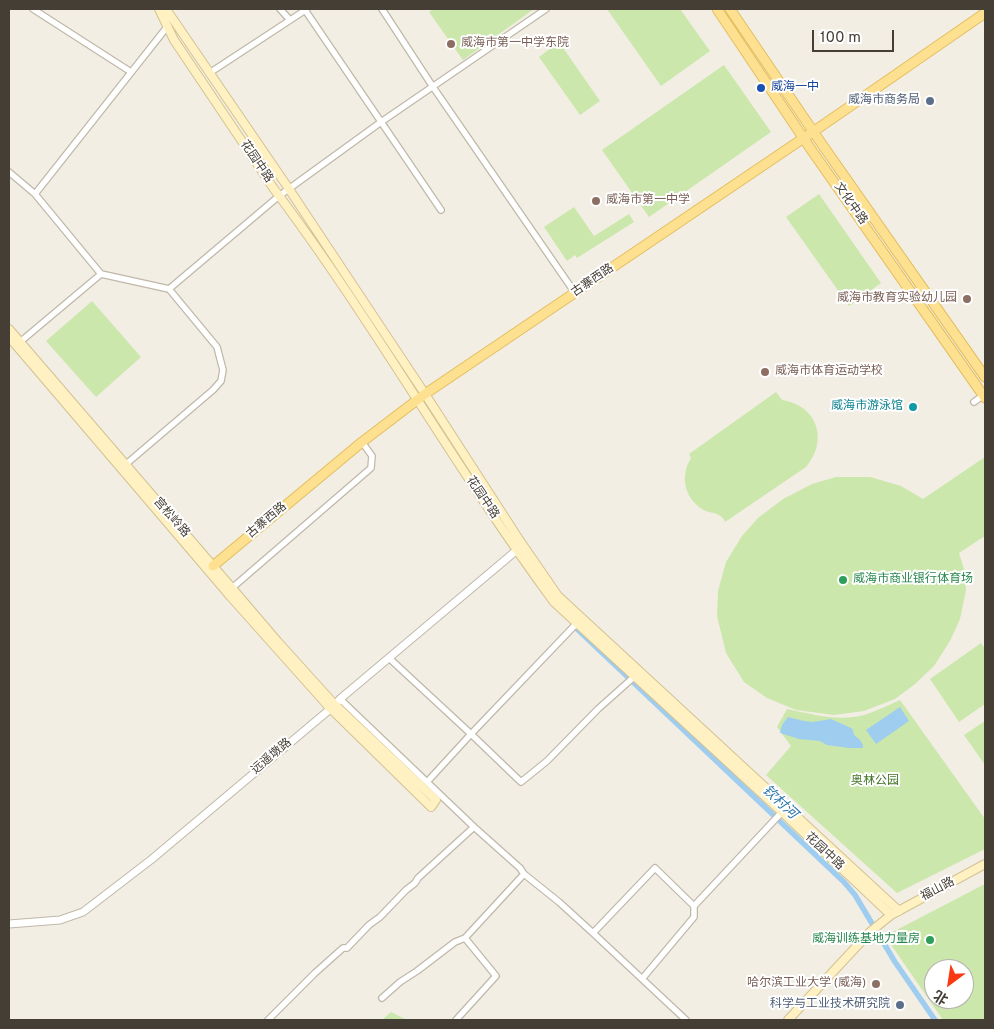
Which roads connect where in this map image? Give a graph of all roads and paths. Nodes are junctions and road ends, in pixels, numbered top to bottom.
1 (33, 9) edge
2 (159, 9) edge
3 (166, 9) edge
4 (280, 9) edge
5 (306, 9) edge
6 (382, 9) edge
7 (546, 9) edge
8 (717, 9) edge
9 (730, 9) edge
10 (985, 13) edge
11 (290, 20) junction
12 (168, 27) junction
13 (214, 70) dead end
14 (131, 72) junction
15 (433, 87) junction
16 (382, 122) junction
17 (814, 132) junction
18 (804, 138) junction
19 (9, 172) edge
20 (289, 189) junction
21 (36, 194) junction
22 (279, 196) junction
23 (441, 210) dead end
24 (101, 274) junction
25 (169, 289) junction
26 (575, 293) junction
27 (9, 329) edge
28 (9, 337) edge
29 (20, 342) junction
30 (985, 377) edge
31 (985, 396) edge
32 (421, 397) junction
33 (974, 402) dead end
34 (362, 442) junction
35 (125, 465) junction
36 (518, 550) junction
37 (213, 566) junction
38 (232, 588) junction
39 (577, 623) junction
40 (389, 658) junction
41 (632, 678) junction
42 (335, 704) junction
43 (471, 734) junction
44 (427, 782) junction
45 (780, 814) junction
46 (474, 827) junction
47 (985, 864) edge
48 (524, 874) junction
49 (694, 906) junction
50 (899, 911) junction
51 (891, 915) junction
52 (9, 924) edge
53 (594, 934) junction
54 (465, 938) junction
55 (642, 979) junction
56 (382, 998) dead end
57 (268, 1020) edge
58 (456, 1020) edge
59 (686, 1020) edge
60 (788, 1020) edge

1 - 14 street
2 - 12 main road, 花园中路
3 - 20 main road
4 - 11 street
5 - 11 street
5 - 16 street
6 - 15 street
7 - 15 street
8 - 18 main road, 文化中路
9 - 17 main road, 文化中路
10 - 17 main road, 古寨西路
11 - 13 street
12 - 14 street
12 - 22 main road, 花园中路
14 - 21 street
15 - 16 street
15 - 26 street
16 - 20 street
16 - 23 street
17 - 18 main road, 古寨西路
17 - 30 main road, 文化中路
18 - 26 main road, 古寨西路
18 - 31 main road, 文化中路
19 - 21 street
20 - 22 street
20 - 32 main road
21 - 24 street
22 - 25 street
22 - 32 main road, 花园中路
24 - 25 street
24 - 29 street
25 - 35 street
26 - 32 main road, 古寨西路
27 - 29 main road, 宫松岭路
28 - 42 main road
29 - 35 main road, 宫松岭路
31 - 33 street
32 - 34 main road, 古寨西路
32 - 36 main road, 花园中路
32 - 50 main road
34 - 37 main road, 古寨西路
34 - 38 street
35 - 37 main road, 宫松岭路
36 - 39 main road, 花园中路
36 - 40 street, 远遥墩路
37 - 38 main road, 宫松岭路
38 - 42 main road, 宫松岭路
39 - 41 main road, 花园中路
39 - 43 street
40 - 42 street, 远遥墩路
40 - 43 street
41 - 43 street
41 - 45 main road, 花园中路
42 - 42 main road
42 - 44 street
42 - 52 street, 远遥墩路
43 - 44 street
44 - 46 street
45 - 49 street
45 - 51 main road, 花园中路
46 - 48 street
46 - 57 street
47 - 50 main road, 福山路
48 - 53 street
48 - 54 street
49 - 53 street
49 - 55 street
50 - 51 main road, 福山路
51 - 60 main road, 福山路
53 - 55 street
54 - 56 street
54 - 58 street
55 - 59 street

